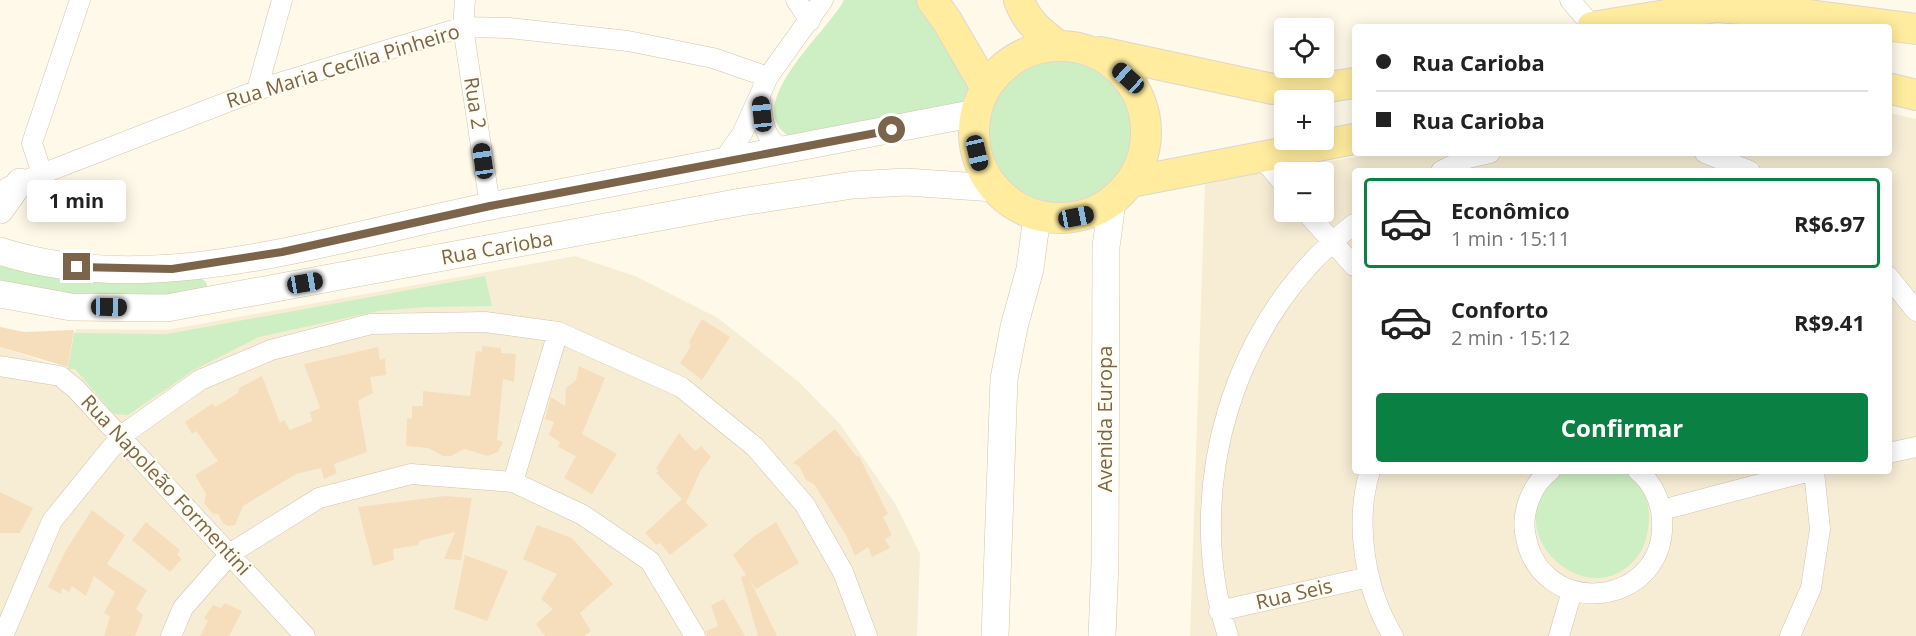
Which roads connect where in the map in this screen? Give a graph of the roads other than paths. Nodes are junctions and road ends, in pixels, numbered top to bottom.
1 (80, 0) edge
2 (282, 0) edge
3 (465, 0) edge
4 (796, 0) edge
5 (823, 0) edge
6 (932, 0) edge
7 (1018, 0) edge
8 (1570, 0) edge
9 (810, 21) junction
10 (1590, 24) edge
11 (1611, 24) edge
12 (1877, 24) edge
13 (1892, 26) edge
14 (463, 27) junction
15 (1916, 29) edge
16 (1070, 47) junction
17 (768, 77) junction
18 (1352, 83) edge
19 (1892, 89) edge
20 (257, 90) junction
21 (1916, 95) edge
22 (760, 98) junction
23 (981, 100) junction
24 (1352, 139) edge
25 (786, 151) junction
26 (1477, 156) edge
27 (1712, 156) edge
28 (1261, 157) junction
29 (720, 165) junction
30 (1447, 168) edge
31 (1742, 168) edge
32 (1274, 172) edge
33 (20, 182) edge
34 (994, 188) junction
35 (1122, 192) junction
36 (490, 206) junction
37 (0, 210) edge
38 (1037, 216) junction
39 (1315, 222) edge
40 (1352, 226) edge
41 (1332, 241) junction
42 (5, 249) edge
43 (206, 264) junction
44 (1352, 264) edge
45 (1892, 281) edge
46 (0, 294) edge
47 (212, 300) junction
48 (1916, 311) edge
49 (558, 332) junction
50 (4, 366) edge
51 (121, 436) junction
52 (1916, 447) edge
53 (1892, 452) edge
54 (1370, 474) edge
55 (1545, 474) edge
56 (1641, 474) edge
57 (1800, 474) edge
58 (1812, 474) edge
59 (513, 482) junction
60 (1662, 510) junction
61 (231, 553) junction
62 (1369, 577) junction
63 (1572, 591) junction
64 (1219, 611) junction
65 (3, 636) edge
66 (171, 636) edge
67 (305, 636) edge
68 (695, 636) edge
69 (867, 636) edge
70 (995, 636) edge
71 (1102, 636) edge
72 (1228, 636) edge
73 (1393, 636) edge
74 (1559, 636) edge
75 (1790, 636) edge

1 - 33 street
2 - 20 street
3 - 14 street, Rua 2
4 - 9 street
5 - 9 street
6 - 23 main road
7 - 16 main road
8 - 10 street
9 - 17 street
11 - 12 main road
13 - 15 main road
14 - 17 street, Rua Maria Cecília Pinheiro
14 - 20 street, Rua Maria Cecília Pinheiro
14 - 36 street, Rua 2
16 - 18 main road
16 - 23 main road
16 - 35 main road
17 - 22 street
19 - 21 main road
20 - 33 street, Rua Maria Cecília Pinheiro
22 - 25 street
22 - 29 street
23 - 25 main road, Rua Carioba
23 - 34 main road
24 - 28 main road
25 - 29 main road, Rua Carioba
26 - 30 street
27 - 31 street
28 - 32 street
28 - 35 main road
29 - 36 main road, Rua Carioba
33 - 37 main road
34 - 38 main road
34 - 47 main road, Rua Carioba
35 - 38 main road
35 - 71 main road, Avenida Europa
36 - 43 main road, Rua Carioba
38 - 70 main road
39 - 41 street
40 - 41 street
41 - 44 street
41 - 64 street
42 - 43 main road, Rua Carioba
43 - 47 main road
45 - 48 street
46 - 47 main road, Rua Carioba
49 - 51 street
49 - 59 street
49 - 69 street
50 - 51 street, Rua Napoleão Formentini
51 - 61 street, Rua Napoleão Formentini
51 - 65 street
52 - 53 street
54 - 62 street
55 - 63 street
56 - 60 street
57 - 60 street
58 - 75 street
59 - 61 street
59 - 68 street
60 - 63 street
61 - 66 street
61 - 67 street, Rua Napoleão Formentini
62 - 64 street, Rua Seis
62 - 73 street
63 - 74 street
64 - 72 street

